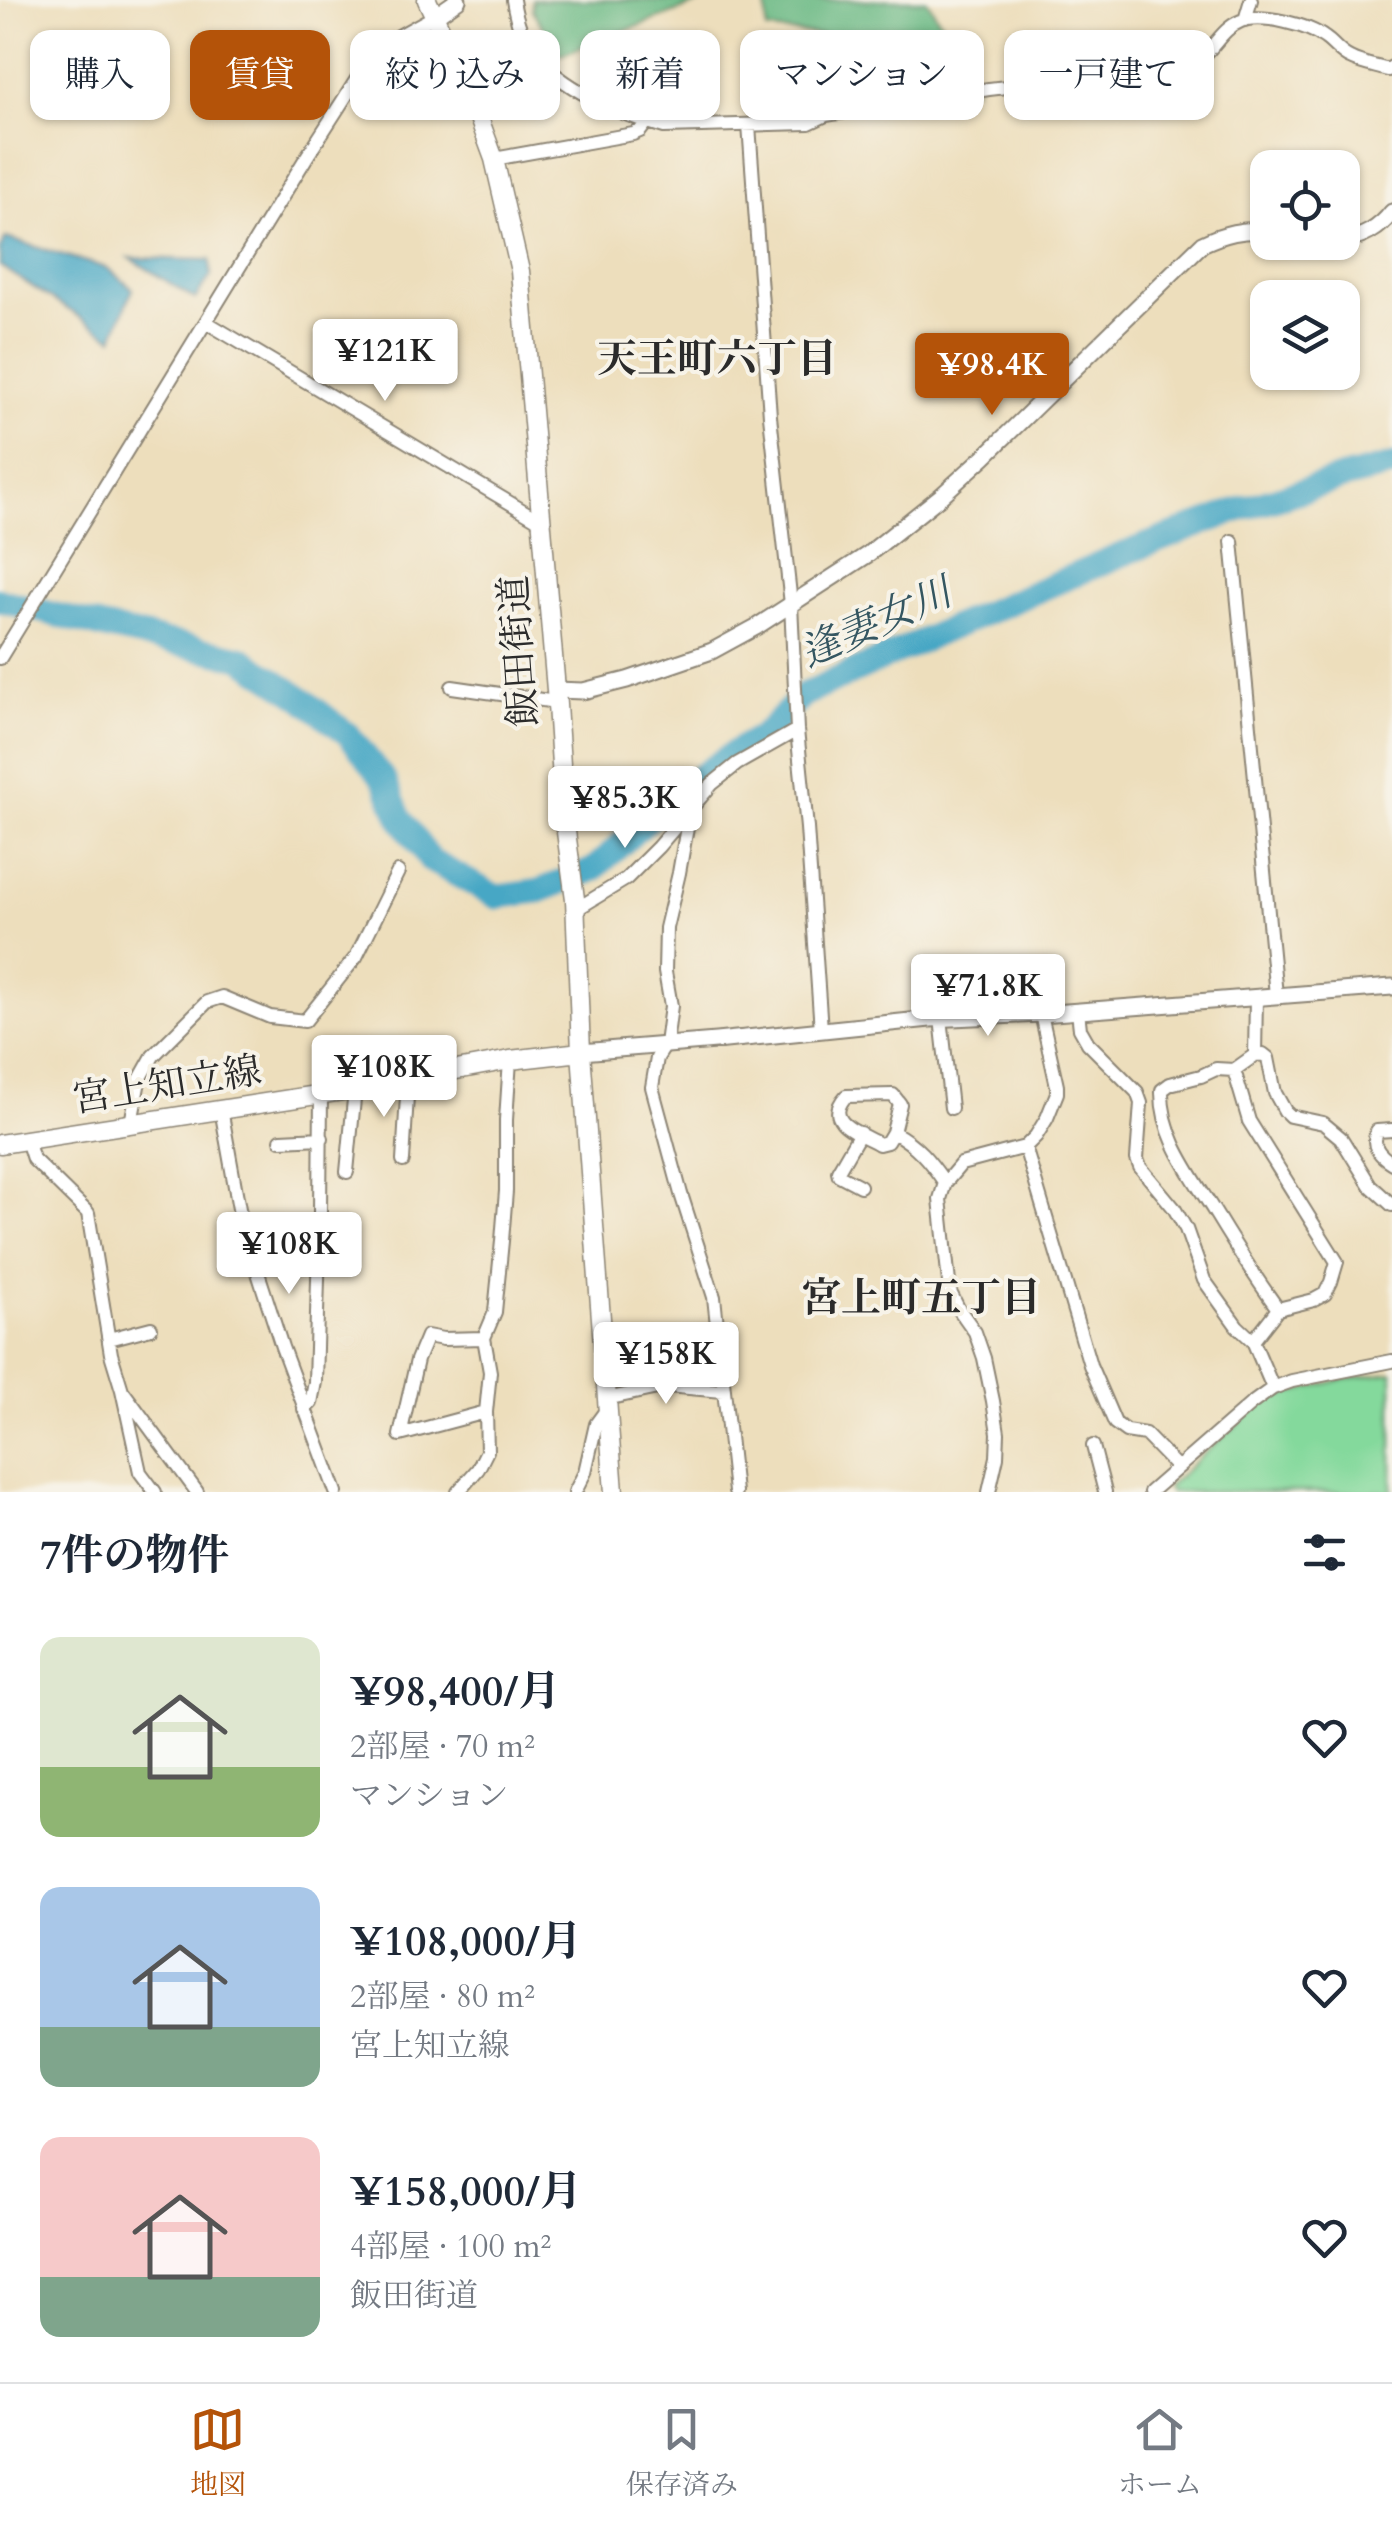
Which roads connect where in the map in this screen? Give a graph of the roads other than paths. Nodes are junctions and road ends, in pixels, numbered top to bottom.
1 (458, 0) edge
2 (513, 0) edge
3 (1252, 0) edge
4 (431, 8) edge
5 (1245, 20) junction
6 (1392, 67) edge
7 (647, 122) junction
8 (749, 125) junction
9 (494, 159) junction
10 (1392, 212) edge
11 (1250, 230) edge
12 (1360, 236) edge
13 (206, 322) junction
14 (542, 522) junction
15 (1232, 541) dead end
16 (790, 604) junction
17 (0, 658) edge
18 (452, 687) dead end
19 (556, 696) junction
20 (797, 726) junction
21 (690, 810) junction
22 (398, 872) dead end
23 (575, 905) junction
24 (1392, 986) edge
25 (1276, 995) junction
26 (1256, 998) junction
27 (1078, 1012) junction
28 (1041, 1014) junction
29 (941, 1018) junction
30 (821, 1030) junction
31 (666, 1044) junction
32 (581, 1052) junction
33 (1255, 1054) junction
34 (510, 1060) junction
35 (1234, 1070) junction
36 (408, 1080) junction
37 (355, 1090) junction
38 (320, 1094) junction
39 (221, 1108) junction
40 (950, 1108) dead end
41 (131, 1123) junction
42 (1392, 1130) edge
43 (893, 1132) junction
44 (860, 1133) junction
45 (322, 1138) junction
46 (28, 1140) junction
47 (281, 1140) dead end
48 (0, 1144) edge
49 (1024, 1148) junction
50 (403, 1161) dead end
51 (1392, 1163) edge
52 (347, 1172) dead end
53 (944, 1183) junction
54 (860, 1186) dead end
55 (1392, 1205) edge
56 (1278, 1308) junction
57 (151, 1328) dead end
58 (108, 1338) junction
59 (484, 1338) junction
60 (1253, 1341) junction
61 (1392, 1361) edge
62 (1273, 1388) junction
63 (122, 1390) junction
64 (723, 1391) junction
65 (607, 1404) junction
66 (304, 1408) junction
67 (486, 1412) junction
68 (1093, 1446) dead end
69 (1177, 1467) junction
70 (155, 1492) edge
71 (197, 1492) edge
72 (336, 1492) edge
73 (458, 1492) edge
74 (575, 1492) edge
75 (614, 1492) edge
76 (735, 1492) edge
77 (989, 1492) edge
78 (1104, 1492) edge
79 (1150, 1492) edge

1 - 4 street
2 - 7 street
3 - 5 street
4 - 9 main road, 飯田街道
4 - 13 street
5 - 6 street
5 - 8 street
7 - 8 street
7 - 9 street
8 - 16 street
9 - 14 main road, 飯田街道
10 - 12 street
11 - 16 street
13 - 14 street
13 - 17 street
14 - 19 main road, 飯田街道
15 - 25 street
16 - 19 street
16 - 20 street
18 - 19 street
19 - 23 main road, 飯田街道
20 - 21 street
20 - 30 street
21 - 23 street
21 - 31 street
22 - 41 street
23 - 32 main road, 飯田街道
24 - 25 street
25 - 26 street
26 - 27 street
26 - 33 street
27 - 28 street
27 - 60 street
28 - 29 street
28 - 49 street
29 - 30 street
29 - 40 street
30 - 31 street
31 - 32 street
31 - 64 street
32 - 34 main road, 宮上知立線
32 - 65 main road, 飯田街道
33 - 35 street
33 - 55 street
34 - 36 main road, 宮上知立線
34 - 59 street
35 - 56 street
35 - 56 street
36 - 37 main road, 宮上知立線
36 - 50 street
37 - 38 main road, 宮上知立線
37 - 52 street
38 - 39 main road, 宮上知立線
38 - 45 street
39 - 41 main road, 宮上知立線
39 - 66 street
41 - 46 main road, 宮上知立線
42 - 51 street
43 - 44 street
43 - 44 street
43 - 53 street
44 - 54 street
45 - 47 street
45 - 66 street
46 - 48 main road, 宮上知立線
46 - 58 street
49 - 53 street
49 - 69 street
53 - 77 street
56 - 60 street
57 - 58 street
58 - 63 street
59 - 67 street
59 - 67 street
60 - 62 street
61 - 62 street
62 - 69 street
63 - 70 street
63 - 71 street
64 - 65 street
64 - 76 street
65 - 74 street
65 - 75 main road, 飯田街道
66 - 72 street
67 - 73 street
68 - 78 street
69 - 79 street

